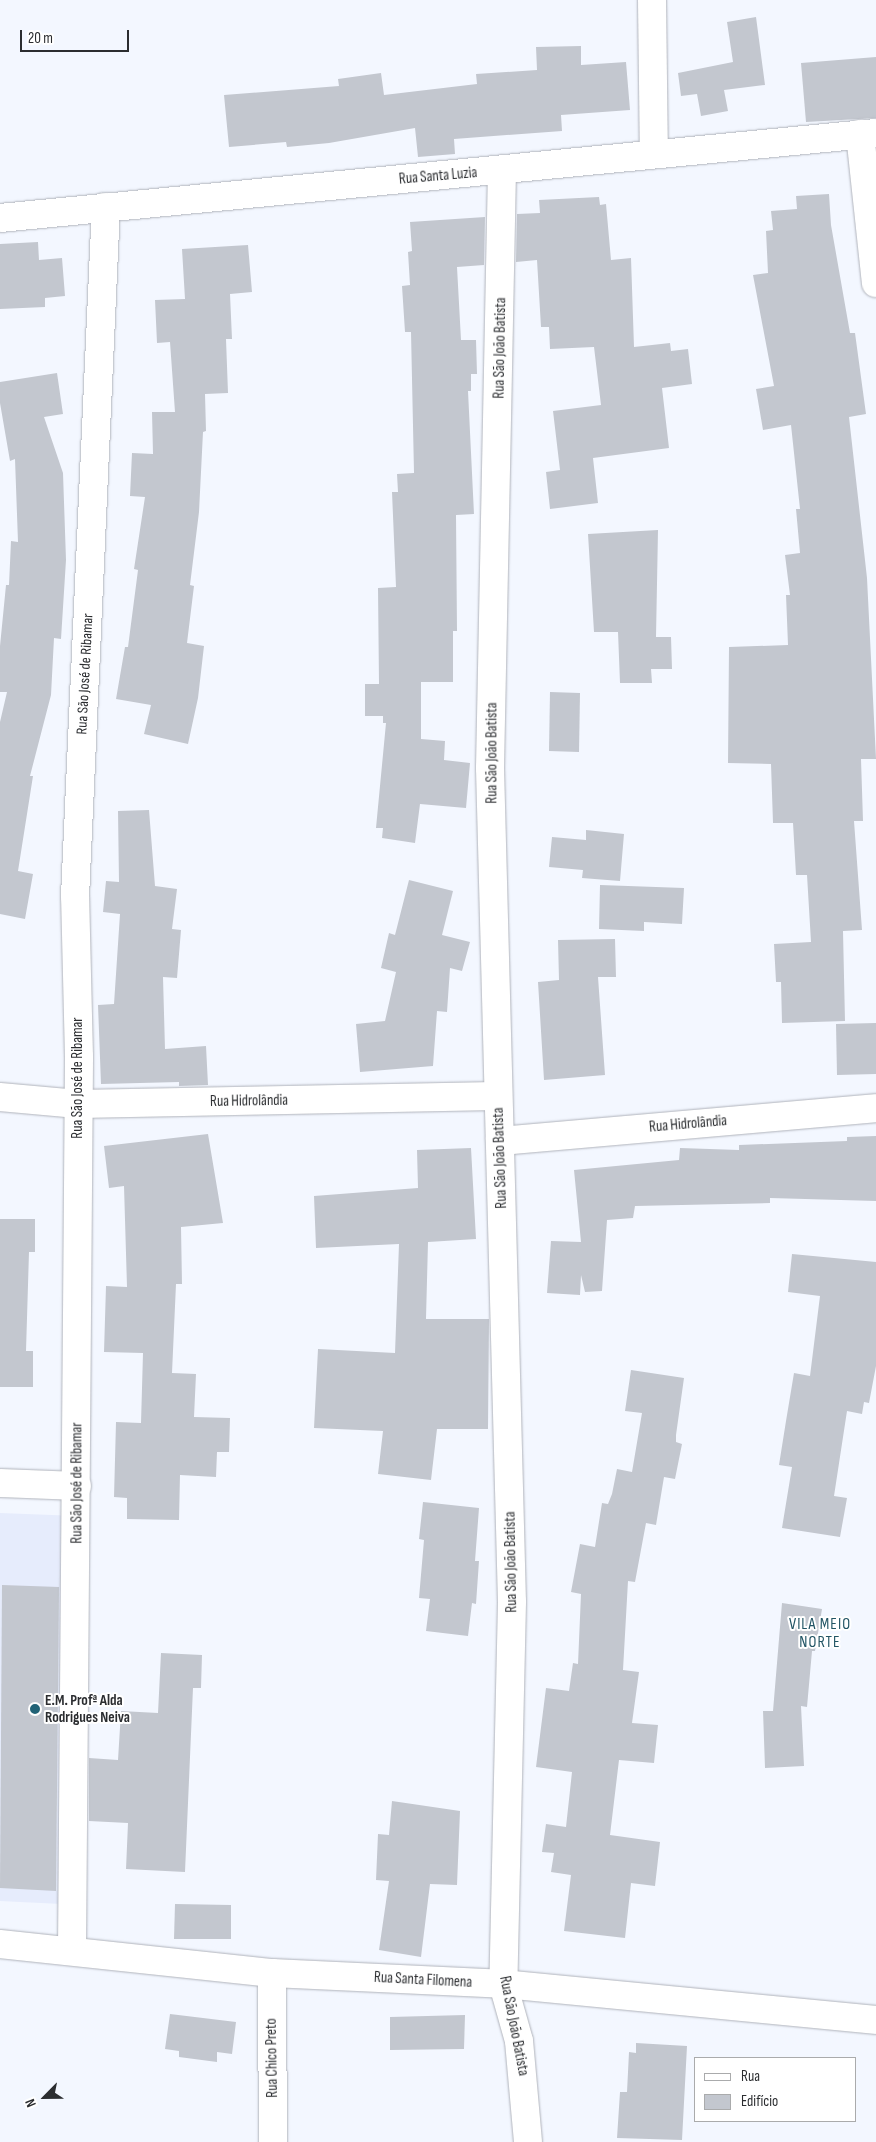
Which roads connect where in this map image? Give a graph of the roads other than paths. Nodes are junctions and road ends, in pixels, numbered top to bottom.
1 (652, 0) edge
2 (868, 134) edge
3 (654, 153) junction
4 (502, 170) junction
5 (106, 207) junction
6 (0, 218) edge
7 (876, 283) edge
8 (498, 1096) junction
9 (0, 1097) edge
10 (78, 1104) junction
11 (876, 1108) edge
12 (500, 1141) junction
13 (0, 1482) edge
14 (77, 1486) junction
15 (0, 1944) edge
16 (72, 1951) junction
17 (272, 1973) junction
18 (503, 1984) junction
19 (876, 2020) edge
20 (273, 2142) edge
21 (528, 2142) edge

1 - 3 street
2 - 3 street, Rua Santa Luzia
2 - 7 street
3 - 4 street, Rua Santa Luzia
4 - 5 street, Rua Santa Luzia
4 - 8 street, Rua São João Batista
5 - 6 street, Rua Santa Luzia
5 - 10 street, Rua São José de Ribamar
8 - 10 street, Rua Hidrolândia
8 - 12 street, Rua São João Batista
9 - 10 street, Rua Hidrolândia
10 - 14 street, Rua São José de Ribamar
11 - 12 street, Rua Hidrolândia
12 - 18 street, Rua São João Batista
13 - 14 street
14 - 16 street, Rua São José de Ribamar
15 - 16 street, Rua Santa Filomena
16 - 17 street, Rua Santa Filomena
17 - 18 street, Rua Santa Filomena
17 - 20 street, Rua Chico Preto
18 - 19 street, Rua Santa Filomena
18 - 21 street, Rua São João Batista

